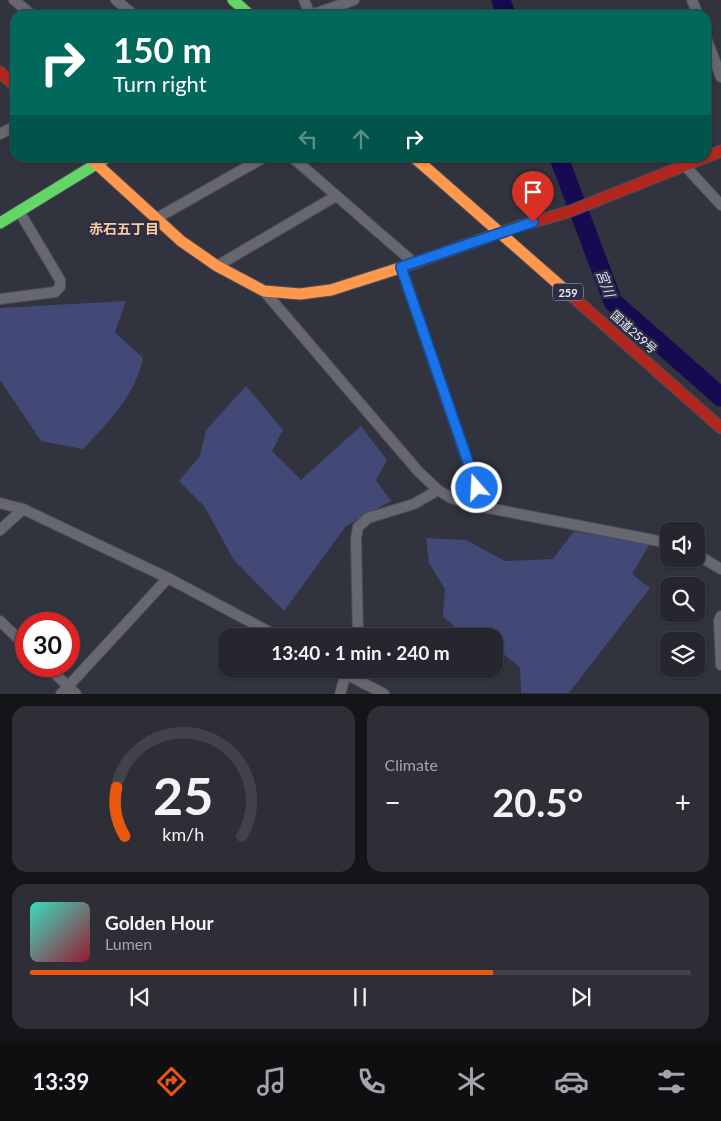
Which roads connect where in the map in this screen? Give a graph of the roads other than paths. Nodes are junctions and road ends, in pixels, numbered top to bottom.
1 (14, 0) edge
2 (116, 0) edge
3 (233, 0) edge
4 (354, 0) edge
5 (26, 10) edge
6 (128, 10) edge
7 (244, 10) edge
8 (325, 10) edge
9 (711, 51) edge
10 (0, 72) edge
11 (721, 77) edge
12 (10, 81) edge
13 (94, 162) edge
14 (99, 162) edge
15 (256, 162) edge
16 (298, 162) edge
17 (420, 162) edge
18 (698, 162) edge
19 (686, 167) junction
20 (336, 196) junction
21 (721, 205) edge
22 (19, 211) junction
23 (157, 218) junction
24 (0, 223) edge
25 (502, 233) junction
26 (414, 263) junction
27 (217, 266) junction
28 (401, 267) junction
29 (264, 291) junction
30 (0, 298) edge
31 (721, 428) edge
32 (438, 490) junction
33 (0, 503) edge
34 (484, 507) junction
35 (23, 510) junction
36 (0, 530) edge
37 (660, 541) edge
38 (705, 559) edge
39 (721, 569) edge
40 (168, 578) junction
41 (721, 616) edge
42 (0, 621) edge
43 (262, 628) edge
44 (358, 628) edge
45 (15, 635) edge
46 (721, 665) edge
47 (56, 677) edge
48 (342, 678) edge
49 (357, 678) edge
50 (68, 691) edge
51 (340, 694) edge
52 (384, 694) edge

1 - 5 street
2 - 6 street
3 - 7 main road
4 - 8 street
9 - 11 street
10 - 12 main road
13 - 22 main road
14 - 23 main road
15 - 23 street
16 - 20 street
17 - 25 main road, 国道259号 / 259
18 - 19 main road
19 - 21 street
19 - 25 main road
20 - 26 street
20 - 27 street
22 - 24 main road
22 - 30 street
23 - 27 main road
25 - 26 main road
25 - 31 main road, 国道259号 / 259
26 - 28 main road
27 - 29 main road
28 - 29 main road
28 - 34 street
29 - 32 street
32 - 34 street
32 - 44 street
33 - 35 street
34 - 37 street
35 - 36 street
35 - 40 street
38 - 39 street
40 - 43 street
40 - 50 street
41 - 46 street
42 - 45 street
47 - 50 street
48 - 51 street
49 - 52 street

